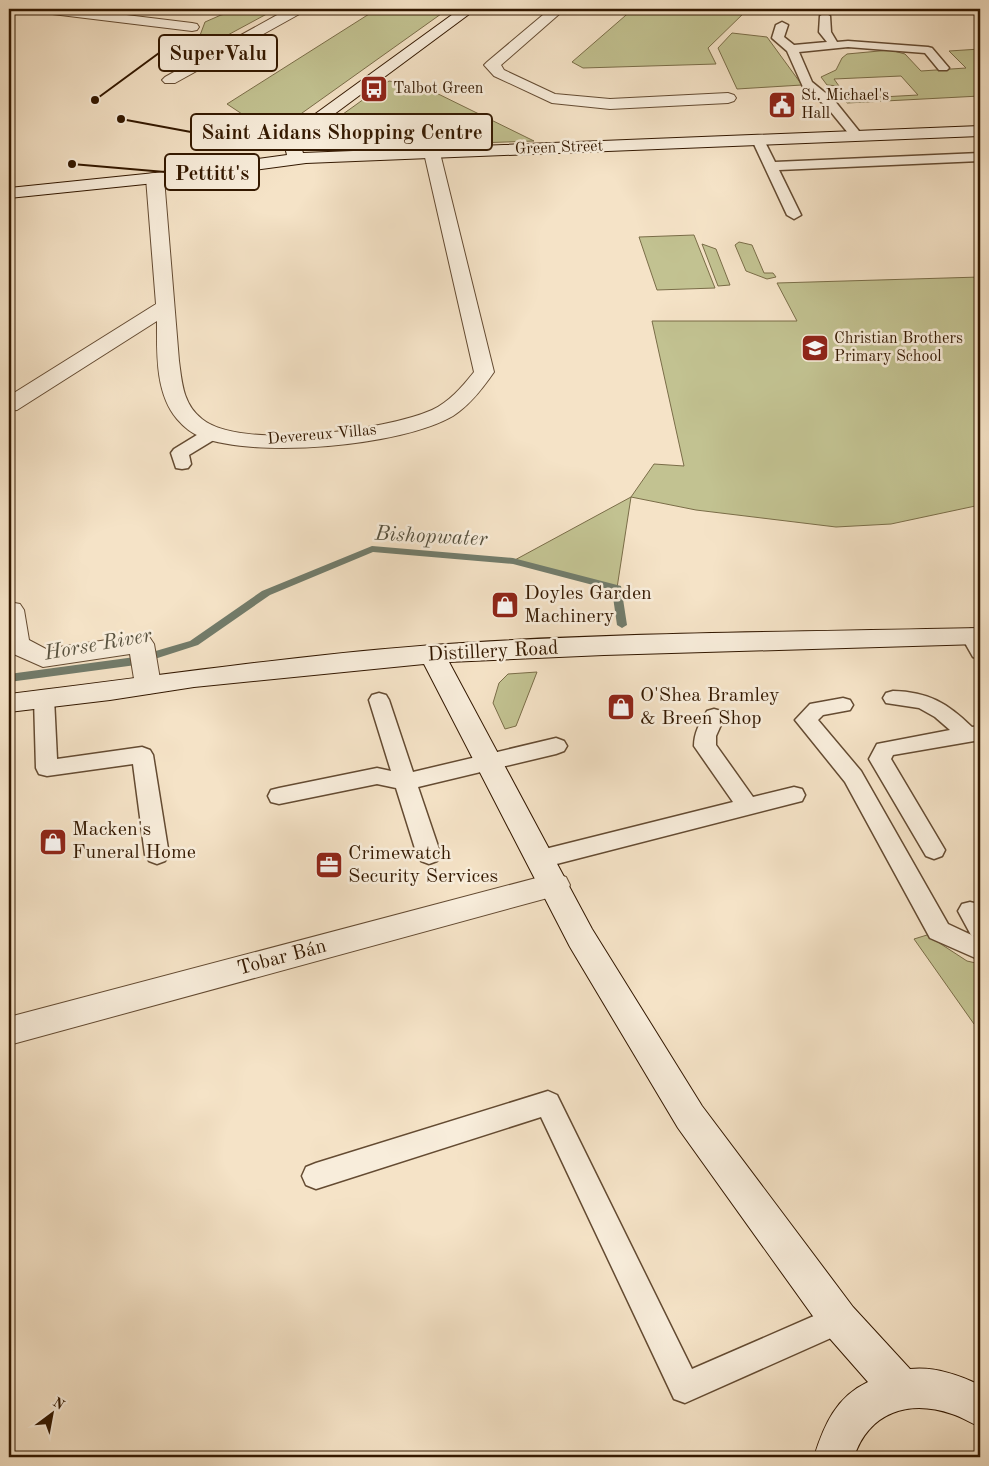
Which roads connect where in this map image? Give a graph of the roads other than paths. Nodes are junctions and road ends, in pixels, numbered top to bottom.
1 (44, 9) edge
2 (298, 9) edge
3 (469, 9) edge
4 (558, 9) edge
5 (149, 15) edge
6 (825, 16) dead end
7 (782, 25) dead end
8 (192, 27) dead end
9 (942, 44) dead end
10 (834, 46) junction
11 (792, 49) junction
12 (928, 50) junction
13 (943, 68) dead end
14 (170, 80) dead end
15 (728, 98) dead end
16 (980, 131) edge
17 (295, 136) junction
18 (857, 136) junction
19 (758, 140) junction
20 (432, 153) junction
21 (980, 157) edge
22 (297, 160) junction
23 (771, 166) junction
24 (231, 168) junction
25 (155, 178) junction
26 (9, 193) edge
27 (794, 215) dead end
28 (166, 306) junction
29 (9, 405) edge
30 (211, 434) junction
31 (182, 464) dead end
32 (9, 610) edge
33 (977, 641) edge
34 (432, 654) junction
35 (145, 665) junction
36 (44, 698) junction
37 (893, 698) dead end
38 (379, 700) dead end
39 (9, 703) edge
40 (843, 705) dead end
41 (714, 716) dead end
42 (974, 734) edge
43 (556, 746) dead end
44 (489, 761) junction
45 (405, 782) junction
46 (794, 795) dead end
47 (279, 796) dead end
48 (748, 807) junction
49 (887, 838) junction
50 (157, 854) dead end
51 (429, 855) dead end
52 (548, 872) junction
53 (980, 950) edge
54 (9, 1031) edge
55 (316, 1176) dead end
56 (839, 1320) junction
57 (901, 1389) junction
58 (980, 1407) edge
59 (834, 1457) edge

1 - 5 street
2 - 14 street
3 - 17 street
4 - 15 street
5 - 8 street
6 - 10 lane
7 - 11 lane
9 - 12 lane
10 - 11 lane
10 - 12 lane
11 - 18 lane
12 - 13 lane
16 - 18 street, Green Street
17 - 22 street
17 - 24 street
18 - 19 street, Green Street
19 - 20 street, Green Street
19 - 23 lane
20 - 22 street, Green Street
20 - 30 street, Devereux Villas
21 - 23 lane
22 - 24 street, Green Street
23 - 27 lane
24 - 25 street, Green Street
25 - 26 street, Green Street
25 - 28 street, Devereux Villas
28 - 29 street
28 - 30 street, Devereux Villas
30 - 31 lane
32 - 35 street
33 - 34 street, Distillery Road
34 - 35 street, Distillery Road
34 - 44 street
35 - 36 street, Distillery Road
36 - 39 street, Distillery Road
36 - 50 lane
37 - 42 lane
38 - 45 lane
40 - 49 lane
41 - 48 lane
42 - 49 lane
43 - 44 lane
44 - 45 lane
44 - 52 street
45 - 47 lane
45 - 51 lane
46 - 48 lane
48 - 52 lane
49 - 53 lane
52 - 54 street, Tobar Bán
52 - 56 street
55 - 56 lane
56 - 57 street
57 - 58 street
57 - 59 street

